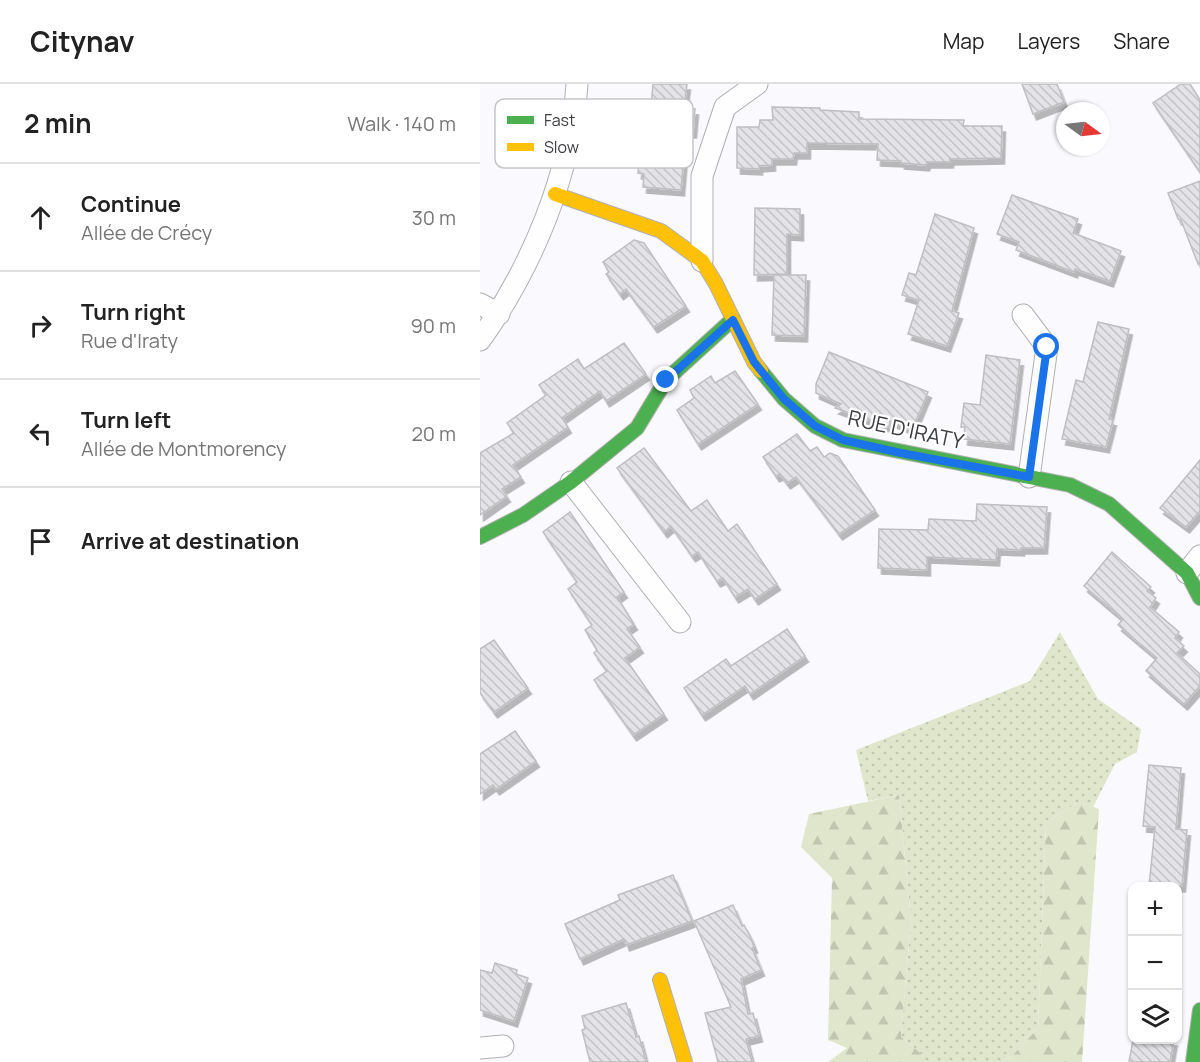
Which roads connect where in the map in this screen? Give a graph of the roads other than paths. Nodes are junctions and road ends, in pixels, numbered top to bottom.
1 (577, 84) edge
2 (757, 84) edge
3 (576, 99) edge
4 (561, 168) edge
5 (555, 194) junction
6 (702, 261) junction
7 (480, 304) edge
8 (499, 314) junction
9 (1023, 315) dead end
10 (733, 320) junction
11 (480, 340) edge
12 (1029, 477) junction
13 (571, 482) junction
14 (480, 537) edge
15 (1200, 556) edge
16 (1187, 573) junction
17 (1200, 598) edge
18 (680, 622) dead end
19 (660, 980) dead end
20 (1200, 1010) edge
21 (504, 1046) dead end
22 (480, 1048) edge
23 (685, 1062) edge
24 (1193, 1062) edge

1 - 3 street
2 - 6 street
4 - 5 street
5 - 6 street, RUE D'IRATY
5 - 8 street
6 - 10 street, RUE D'IRATY
7 - 8 street
8 - 11 street
9 - 12 street
10 - 12 street, RUE D'IRATY
10 - 13 street
12 - 16 street, RUE D'IRATY
13 - 14 street
13 - 18 street
15 - 16 street
16 - 17 street, RUE D'IRATY
19 - 23 street
20 - 24 street
21 - 22 street

